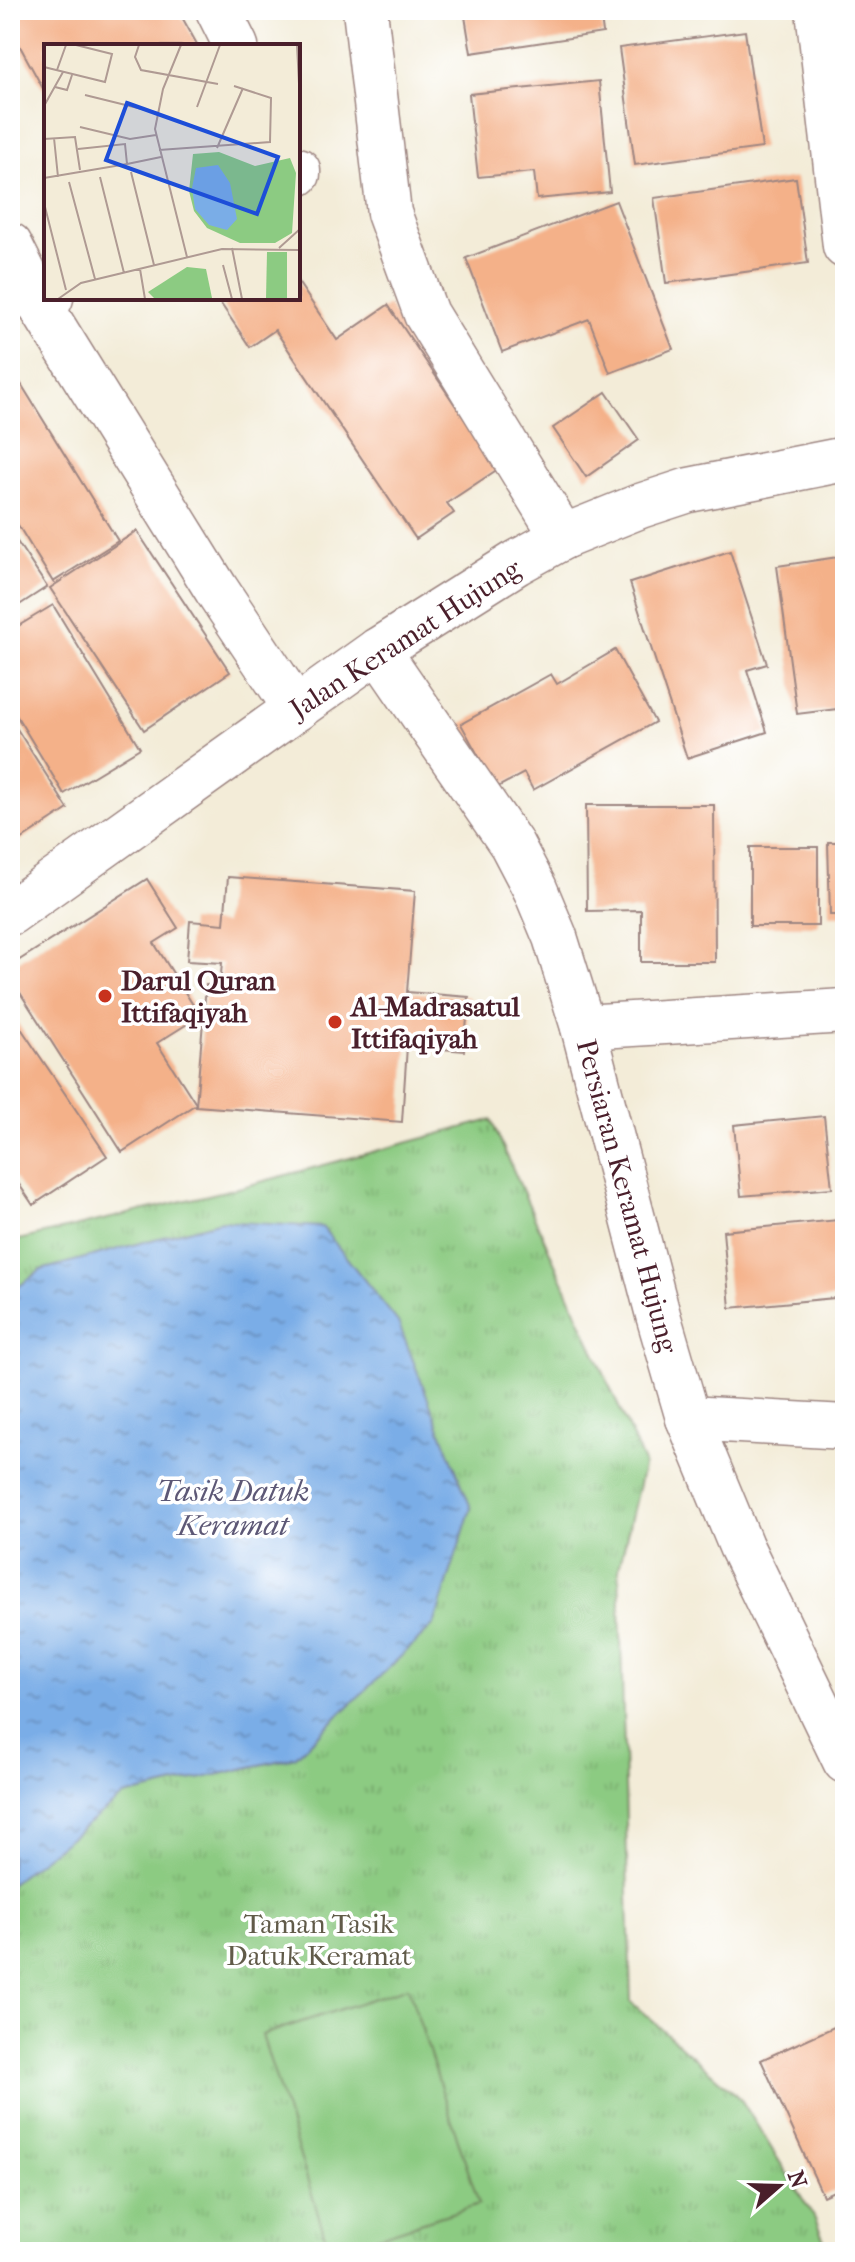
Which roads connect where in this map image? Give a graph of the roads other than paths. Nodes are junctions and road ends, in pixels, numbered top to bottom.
1 (218, 10) edge
2 (365, 10) edge
3 (818, 10) edge
4 (235, 44) edge
5 (10, 245) edge
6 (845, 246) edge
7 (45, 302) edge
8 (845, 459) edge
9 (563, 537) junction
10 (378, 650) junction
11 (296, 709) junction
12 (10, 913) edge
13 (845, 1011) edge
14 (583, 1027) junction
15 (688, 1418) junction
16 (845, 1427) edge
17 (845, 1761) edge

1 - 4 street
2 - 9 street
3 - 6 street
5 - 7 street
7 - 11 street
8 - 9 street, Jalan Keramat Hujung
9 - 10 street, Jalan Keramat Hujung
10 - 11 street, Jalan Keramat Hujung
10 - 14 street, Persiaran Keramat Hujung
11 - 12 street, Jalan Keramat Hujung
13 - 14 street
14 - 15 street, Persiaran Keramat Hujung
15 - 16 street
15 - 17 street, Persiaran Keramat Hujung

